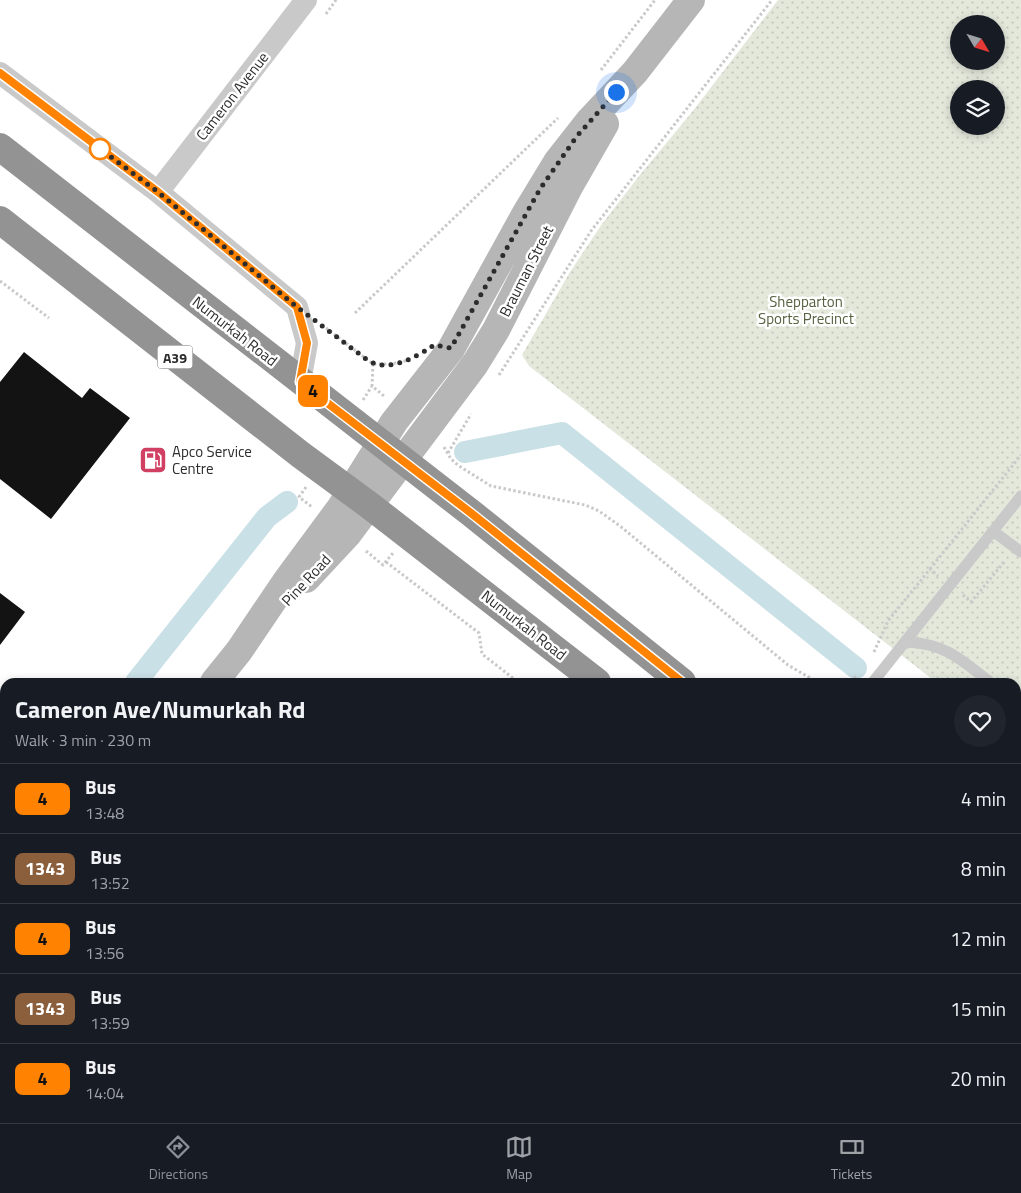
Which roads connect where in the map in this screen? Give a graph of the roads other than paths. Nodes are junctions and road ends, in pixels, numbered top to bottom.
1 (306, 0) edge
2 (691, 0) edge
3 (635, 72) junction
4 (0, 73) edge
5 (0, 147) edge
6 (158, 192) junction
7 (0, 220) edge
8 (451, 348) junction
9 (486, 372) junction
10 (300, 382) junction
11 (380, 444) junction
12 (402, 460) junction
13 (1021, 496) edge
14 (360, 499) junction
15 (993, 531) junction
16 (1021, 552) edge
17 (906, 642) junction
18 (217, 678) edge
19 (592, 678) edge
20 (677, 678) edge
21 (876, 678) edge
22 (985, 678) edge

1 - 6 street, Cameron Avenue
2 - 3 street, Brauman Street
3 - 8 street, Brauman Street
3 - 9 street, Brauman Street
4 - 6 street
5 - 10 highway, Numurkah Road
6 - 10 street
7 - 14 highway, Numurkah Road / A39
8 - 9 street
8 - 11 street, Brauman Street
9 - 12 street, Brauman Street
10 - 11 highway, Numurkah Road
11 - 12 highway, Numurkah Road
11 - 14 street, Brauman Street
12 - 14 street, Brauman Street
12 - 20 highway, Numurkah Road
13 - 15 lane
14 - 18 street, Pine Road
14 - 19 highway, Numurkah Road / A39
15 - 16 lane
15 - 17 lane
17 - 21 lane
17 - 22 lane

